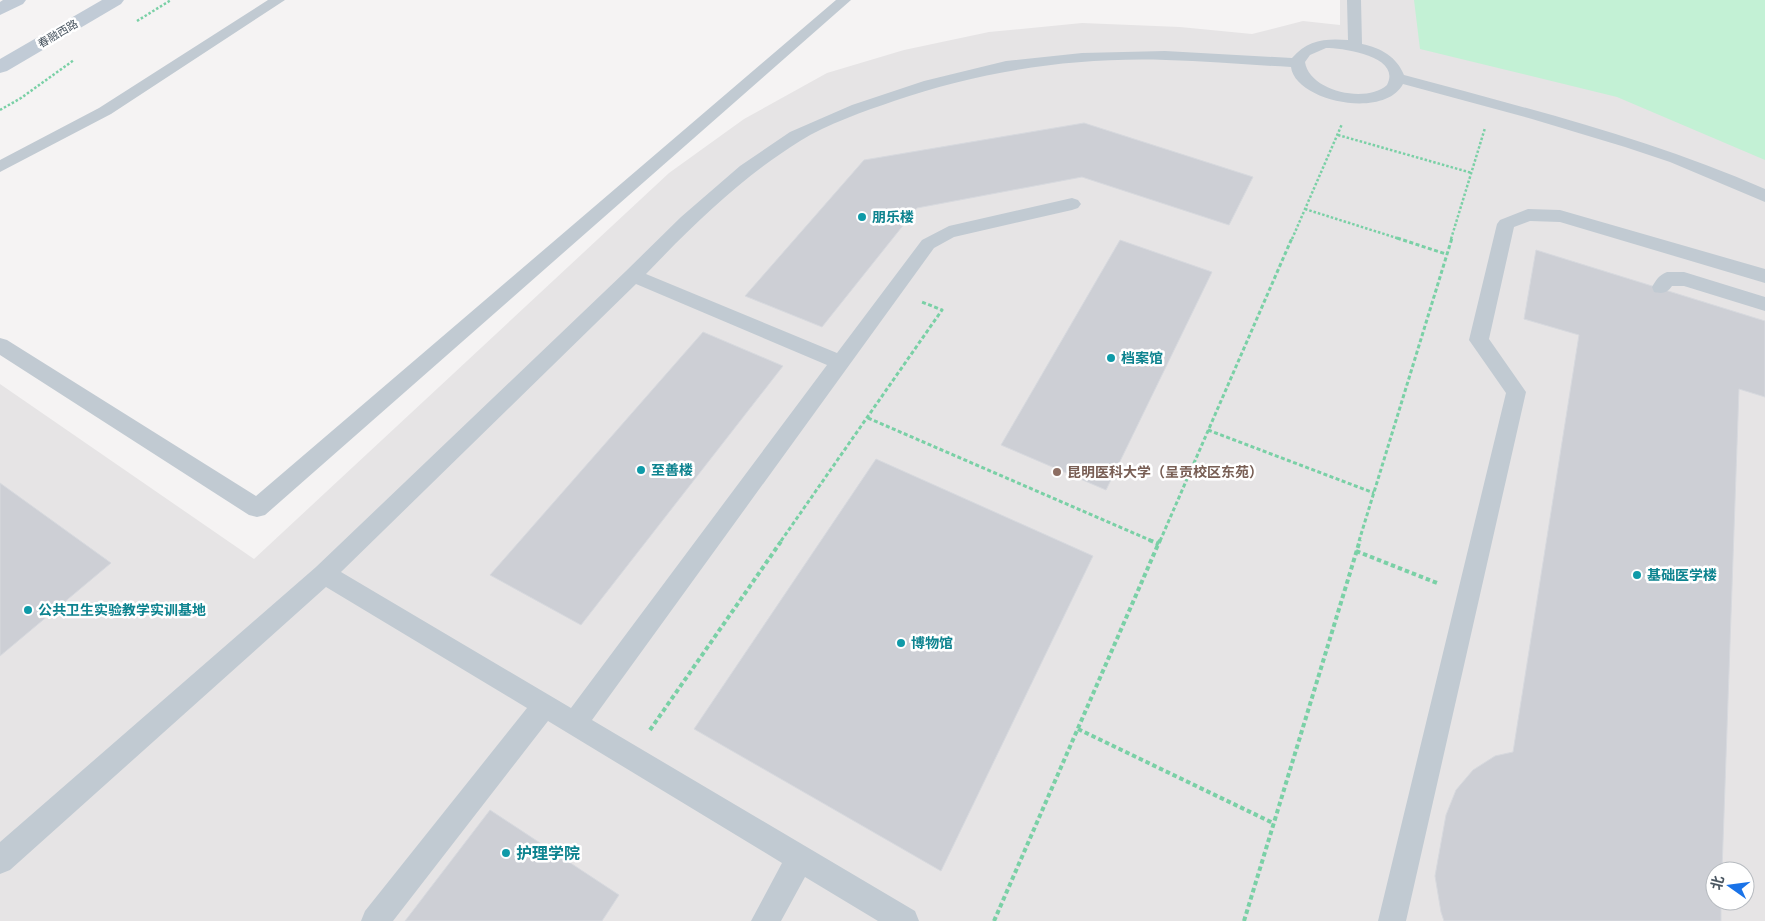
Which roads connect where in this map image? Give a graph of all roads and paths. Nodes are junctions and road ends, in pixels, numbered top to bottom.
1 (17, 0) edge
2 (115, 0) edge
3 (171, 0) edge
4 (278, 0) edge
5 (844, 0) edge
6 (1354, 0) edge
7 (0, 9) edge
8 (129, 26) dead end
9 (1355, 46) junction
10 (78, 56) dead end
11 (1298, 63) junction
12 (0, 67) edge
13 (1397, 78) junction
14 (1353, 100) junction
15 (1492, 104) junction
16 (0, 110) edge
17 (1337, 135) junction
18 (0, 167) edge
19 (1472, 173) junction
20 (1765, 196) edge
21 (1072, 204) dead end
22 (1305, 209) junction
23 (1446, 254) junction
24 (634, 276) junction
25 (1765, 276) edge
26 (1661, 287) dead end
27 (894, 291) junction
28 (1765, 304) edge
29 (0, 345) edge
30 (841, 363) junction
31 (868, 418) junction
32 (1208, 430) junction
33 (1374, 493) junction
34 (1159, 544) junction
35 (1356, 551) junction
36 (324, 574) junction
37 (1468, 595) junction
38 (545, 705) junction
39 (575, 723) junction
40 (1078, 729) junction
41 (632, 757) junction
42 (1274, 823) junction
43 (800, 859) junction
44 (0, 860) edge
45 (375, 921) edge
46 (765, 921) edge
47 (905, 921) edge
48 (994, 921) edge
49 (1244, 921) edge
50 (1392, 921) edge

1 - 7 main road
2 - 12 main road, 春融西路
3 - 8 path
4 - 18 lane
5 - 29 lane
6 - 9 lane
9 - 11 lane
9 - 13 lane
10 - 16 path
11 - 14 lane
11 - 24 lane
13 - 14 lane
13 - 15 lane
14 - 17 path
15 - 19 path
15 - 20 lane
17 - 19 path
17 - 22 path
19 - 23 path
21 - 27 lane
22 - 23 path
22 - 32 path
23 - 33 path
24 - 30 lane
24 - 36 lane
25 - 37 lane
26 - 28 lane
27 - 30 lane
27 - 31 path
30 - 39 lane
31 - 34 path
31 - 41 path
32 - 33 path
32 - 34 path
33 - 35 path
34 - 40 path
35 - 37 path
35 - 42 path
36 - 38 lane
36 - 44 lane
37 - 50 lane
38 - 39 lane
38 - 45 lane
39 - 41 lane
40 - 42 path
40 - 48 path
41 - 43 lane
42 - 49 path
43 - 46 lane
43 - 47 lane

